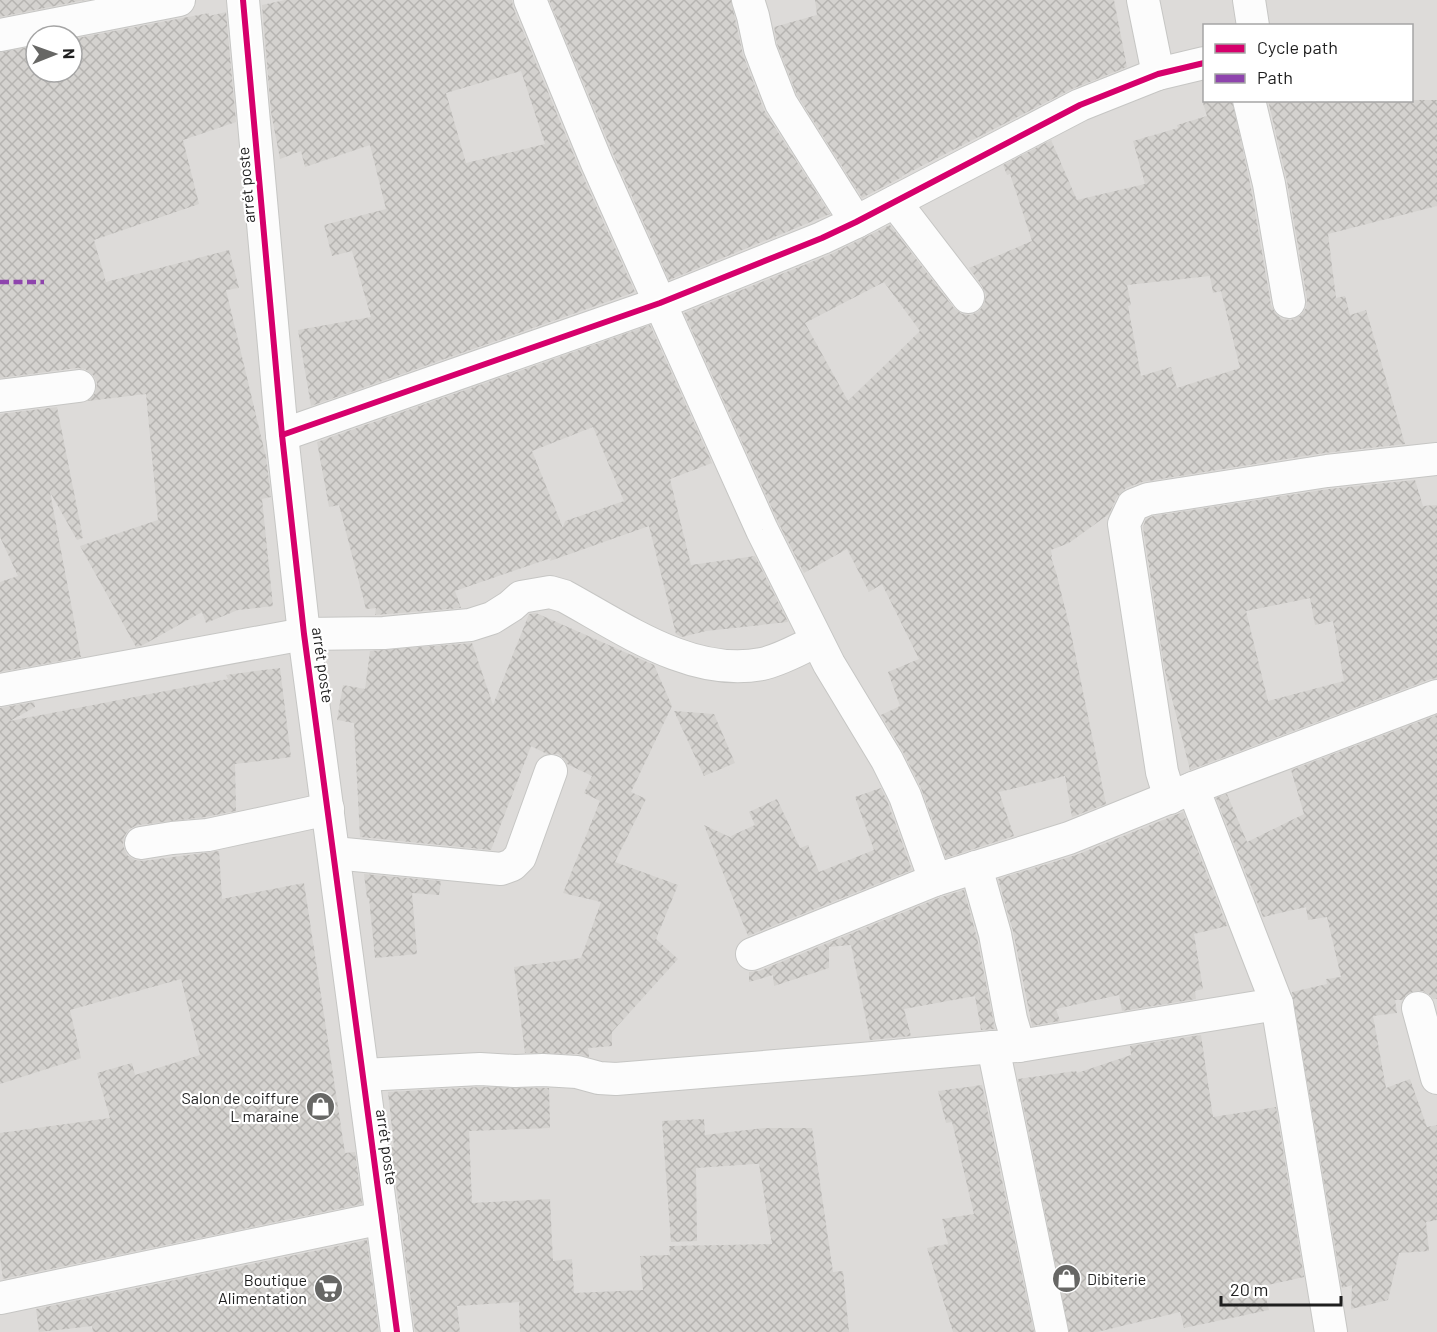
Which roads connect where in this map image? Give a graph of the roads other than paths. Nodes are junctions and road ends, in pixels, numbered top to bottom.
1 (179, 0) edge
2 (243, 0) edge
3 (530, 0) edge
4 (748, 0) edge
5 (1143, 0) edge
6 (1249, 0) edge
7 (1253, 24) edge
8 (0, 35) edge
9 (1203, 63) edge
10 (1158, 74) junction
11 (1250, 102) edge
12 (896, 202) junction
13 (856, 222) junction
14 (968, 297) dead end
15 (1288, 302) dead end
16 (660, 303) junction
17 (79, 386) dead end
18 (0, 396) edge
19 (282, 435) junction
20 (1437, 459) edge
21 (304, 634) junction
22 (818, 641) junction
23 (0, 690) edge
24 (1437, 696) edge
25 (551, 771) dead end
26 (1182, 793) junction
27 (328, 808) junction
28 (141, 843) dead end
29 (334, 854) junction
30 (976, 867) junction
31 (935, 880) junction
32 (753, 954) dead end
33 (1277, 1004) junction
34 (1418, 1008) dead end
35 (1006, 1047) junction
36 (363, 1075) junction
37 (1437, 1078) edge
38 (382, 1218) junction
39 (0, 1298) edge
40 (397, 1332) edge
41 (1052, 1332) edge
42 (1331, 1332) edge

1 - 8 street
2 - 19 street, arrét poste
3 - 16 street
4 - 13 street
5 - 10 street
6 - 7 street
9 - 10 street
10 - 12 street
11 - 15 street
12 - 13 street
12 - 14 street
13 - 16 street
16 - 19 street
16 - 22 street
17 - 18 street
19 - 21 street, arrét poste
20 - 26 street
21 - 22 street
21 - 23 street
21 - 27 street, arrét poste
22 - 31 street
24 - 26 street
25 - 29 street
26 - 30 street
26 - 33 street
27 - 28 street
27 - 29 street, arrét poste
29 - 36 street, arrét poste
30 - 31 street
30 - 35 street
31 - 32 street
33 - 35 street
33 - 42 street
34 - 37 street
35 - 36 street
35 - 41 street
36 - 38 street, arrét poste
38 - 39 street
38 - 40 street, arrét poste

